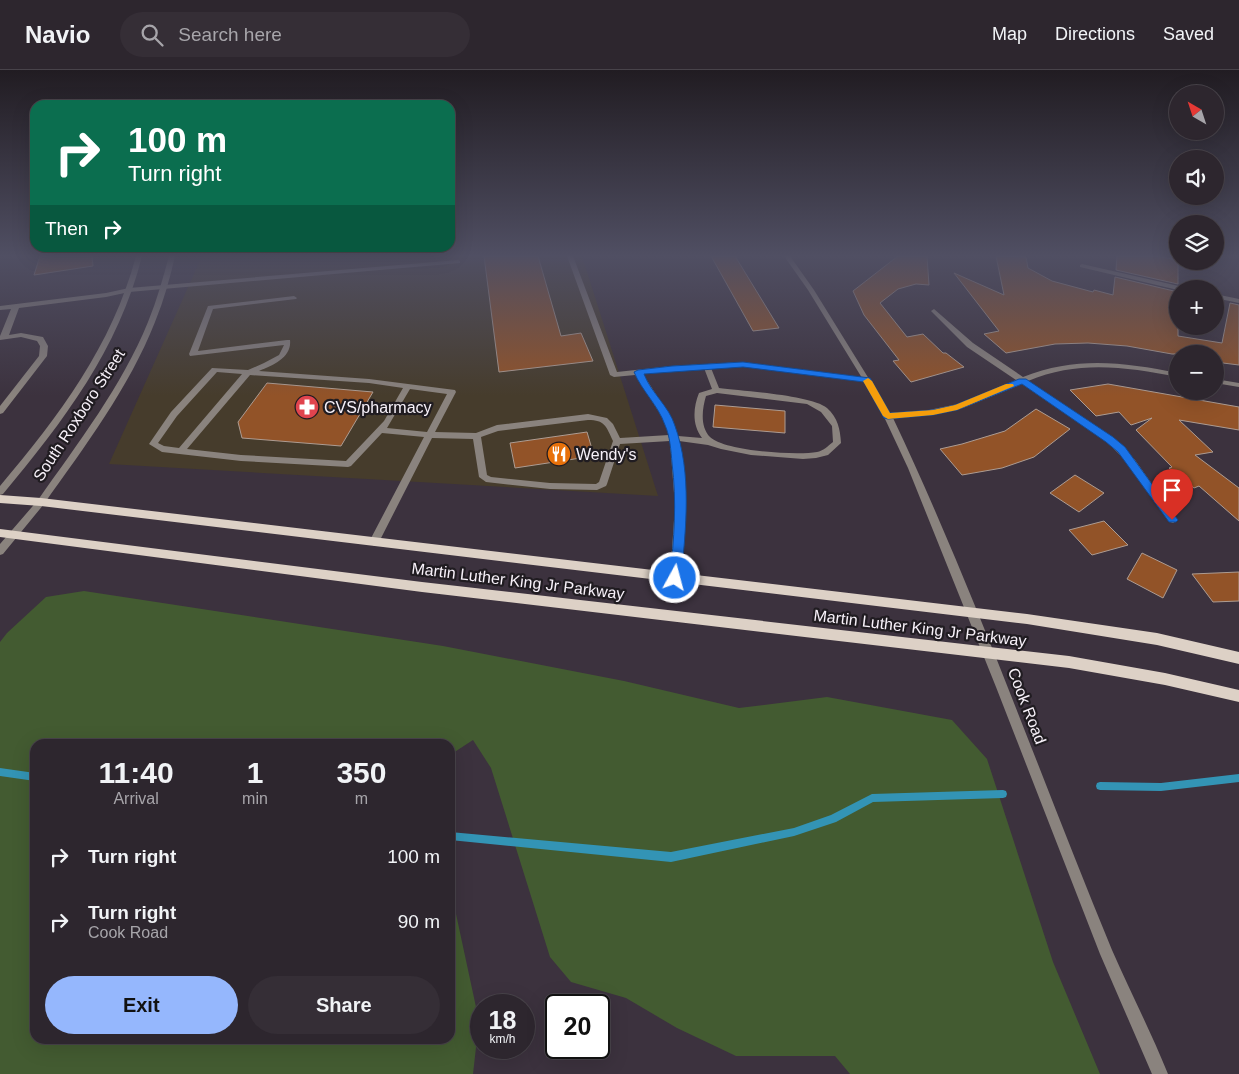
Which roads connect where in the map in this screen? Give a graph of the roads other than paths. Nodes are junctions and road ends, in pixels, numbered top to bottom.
1 (38, 303) edge
2 (123, 303) edge
3 (157, 303) edge
4 (249, 303) edge
5 (587, 303) edge
6 (820, 303) edge
7 (16, 306) junction
8 (0, 308) edge
9 (934, 312) dead end
10 (2, 338) edge
11 (706, 366) junction
12 (638, 372) junction
13 (247, 373) junction
14 (1169, 373) edge
15 (867, 380) junction
16 (1023, 381) junction
17 (1224, 383) edge
18 (1239, 385) edge
19 (407, 387) junction
20 (716, 390) junction
21 (0, 411) edge
22 (888, 416) junction
23 (380, 430) junction
24 (430, 435) junction
25 (477, 436) junction
26 (673, 438) junction
27 (617, 441) junction
28 (711, 442) junction
29 (181, 451) junction
30 (0, 492) edge
31 (0, 499) edge
32 (41, 502) junction
33 (1172, 520) dead end
34 (0, 533) edge
35 (14, 535) junction
36 (374, 542) junction
37 (0, 551) edge
38 (675, 578) junction
39 (972, 613) junction
40 (988, 654) junction
41 (1239, 658) edge
42 (1239, 696) edge
43 (1160, 1074) edge

1 - 7 street
2 - 30 street, South Roxboro Street
3 - 32 street, South Roxboro Street
4 - 13 street
5 - 12 street
6 - 15 street, Cook Road
7 - 8 street
7 - 10 street
9 - 16 street
10 - 21 street
11 - 12 street
11 - 15 street
11 - 20 street
12 - 26 street
13 - 19 street
13 - 29 street
13 - 29 street
14 - 16 street
15 - 22 street, Cook Road
16 - 22 street
16 - 33 street
17 - 18 street
19 - 23 street
19 - 24 street
20 - 28 street
20 - 28 street
22 - 39 street, Cook Road
23 - 24 street
23 - 29 street
24 - 25 street
24 - 36 street
25 - 27 street
25 - 27 street
26 - 27 street
26 - 28 street
26 - 38 street
31 - 32 main road, Martin Luther King Jr Parkway
32 - 35 street, South Roxboro Street
32 - 36 main road, Martin Luther King Jr Parkway
34 - 35 main road, Martin Luther King Jr Parkway
35 - 37 street, South Roxboro Street
35 - 40 main road, Martin Luther King Jr Parkway
36 - 38 main road, Martin Luther King Jr Parkway
38 - 39 main road, Martin Luther King Jr Parkway
39 - 40 street, Cook Road
39 - 41 main road, Martin Luther King Jr Parkway
40 - 42 main road, Martin Luther King Jr Parkway
40 - 43 street, Cook Road

